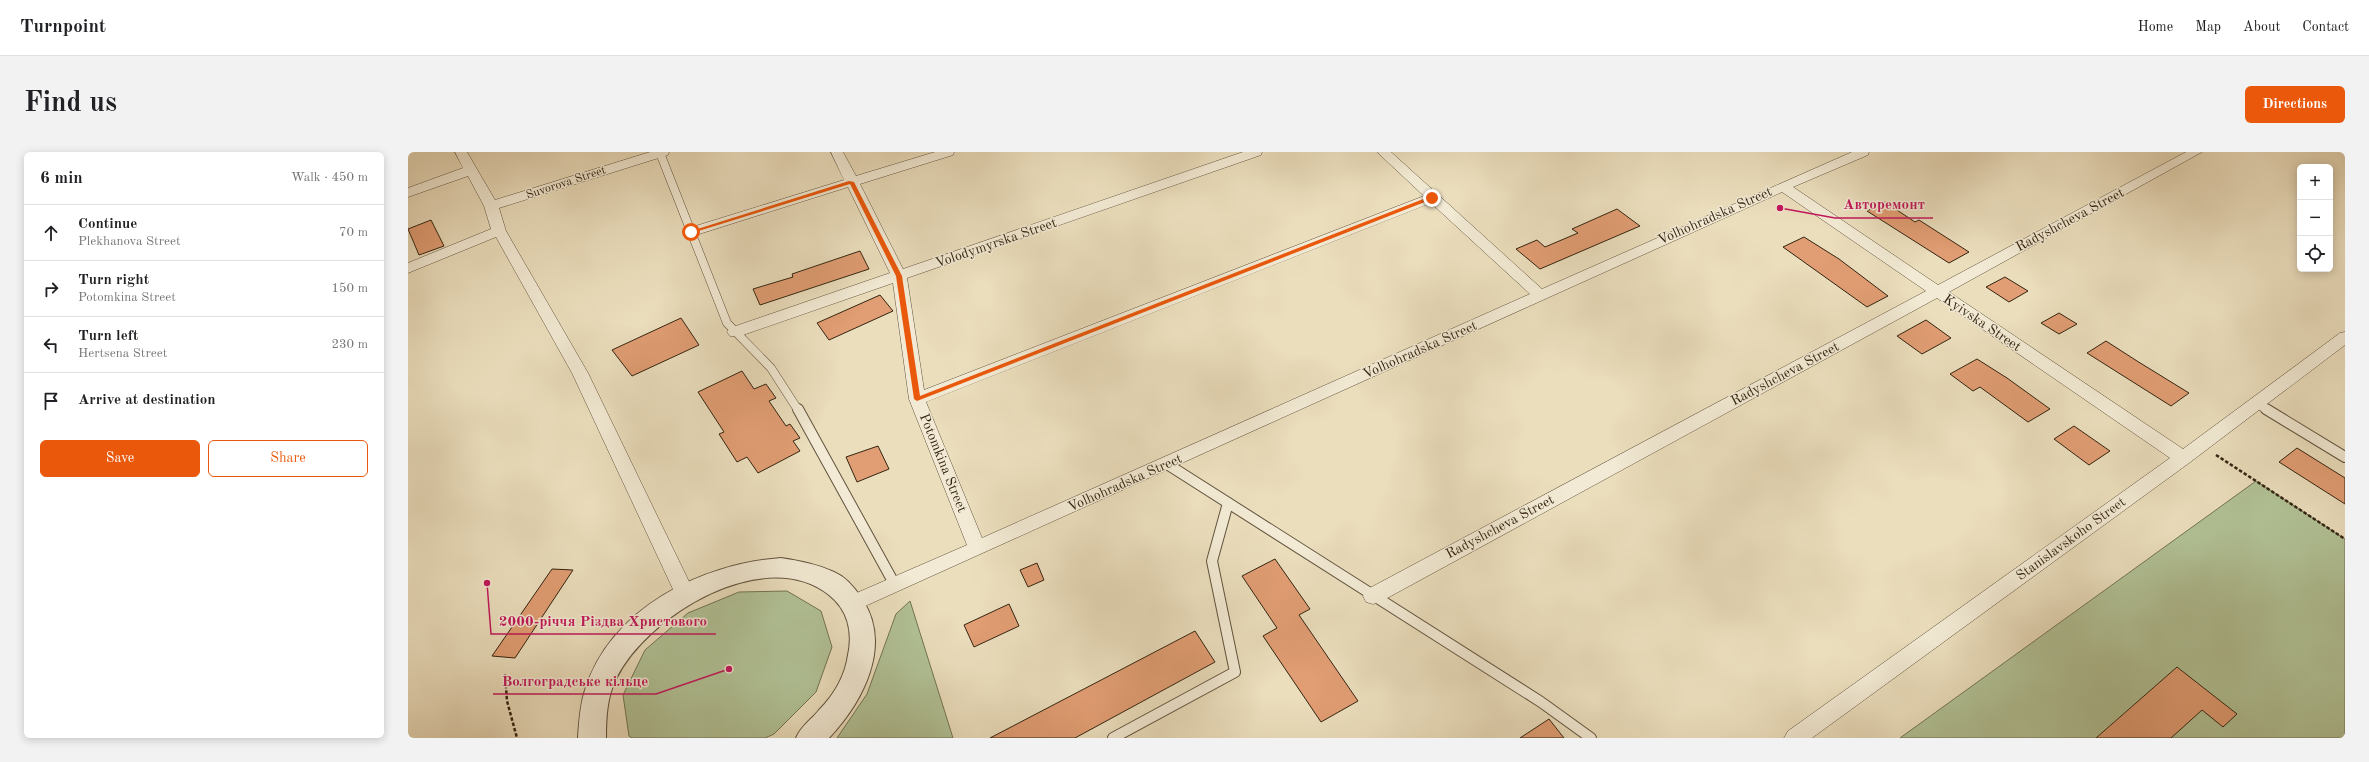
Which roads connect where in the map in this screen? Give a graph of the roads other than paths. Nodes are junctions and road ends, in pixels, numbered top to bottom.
1 (461, 152) edge
2 (837, 152) edge
3 (948, 152) edge
4 (1256, 152) edge
5 (1383, 152) edge
6 (2196, 152) edge
7 (661, 153) edge
8 (1854, 154) edge
9 (471, 170) junction
10 (851, 182) junction
11 (1782, 186) junction
12 (408, 193) edge
13 (1432, 198) junction
14 (491, 206) junction
15 (499, 231) junction
16 (691, 232) junction
17 (408, 268) edge
18 (899, 276) junction
19 (1936, 292) junction
20 (1540, 295) junction
21 (735, 332) junction
22 (2345, 337) edge
23 (917, 399) junction
24 (2256, 403) junction
25 (2345, 457) edge
26 (2183, 458) junction
27 (1167, 464) junction
28 (1228, 503) junction
29 (978, 548) junction
30 (895, 584) junction
31 (686, 594) junction
32 (1373, 596) junction
33 (852, 604) junction
34 (592, 738) edge
35 (810, 738) edge
36 (1114, 738) edge
37 (1591, 738) edge
38 (1795, 738) edge

1 - 9 street
2 - 10 street, Potomkina Street
3 - 10 street
4 - 18 street, Volodymyrska Street
5 - 13 street
6 - 19 street, Radyshcheva Street
7 - 14 street, Suvorova Street
7 - 16 lane
8 - 11 street, Volhohradska Street
9 - 12 street
9 - 14 street
10 - 16 street
10 - 18 street, Potomkina Street
11 - 19 street, Kyivska Street
11 - 20 street, Volhohradska Street
13 - 20 street
13 - 23 street
14 - 15 street
15 - 17 street
15 - 31 street
16 - 21 lane
18 - 21 street, Volodymyrska Street
18 - 23 street, Potomkina Street
19 - 26 street, Kyivska Street
19 - 32 street, Radyshcheva Street
20 - 27 street, Volhohradska Street
21 - 30 lane
22 - 24 street, Stanislavskoho Street
23 - 29 street, Potomkina Street
24 - 25 lane
24 - 26 street, Stanislavskoho Street
26 - 38 street, Stanislavskoho Street
27 - 28 lane
27 - 29 street, Volhohradska Street
28 - 32 lane
28 - 36 lane
29 - 30 street, Volhohradska Street
30 - 33 street, Volhohradska Street
31 - 33 street
31 - 34 street
32 - 37 lane
33 - 35 street

